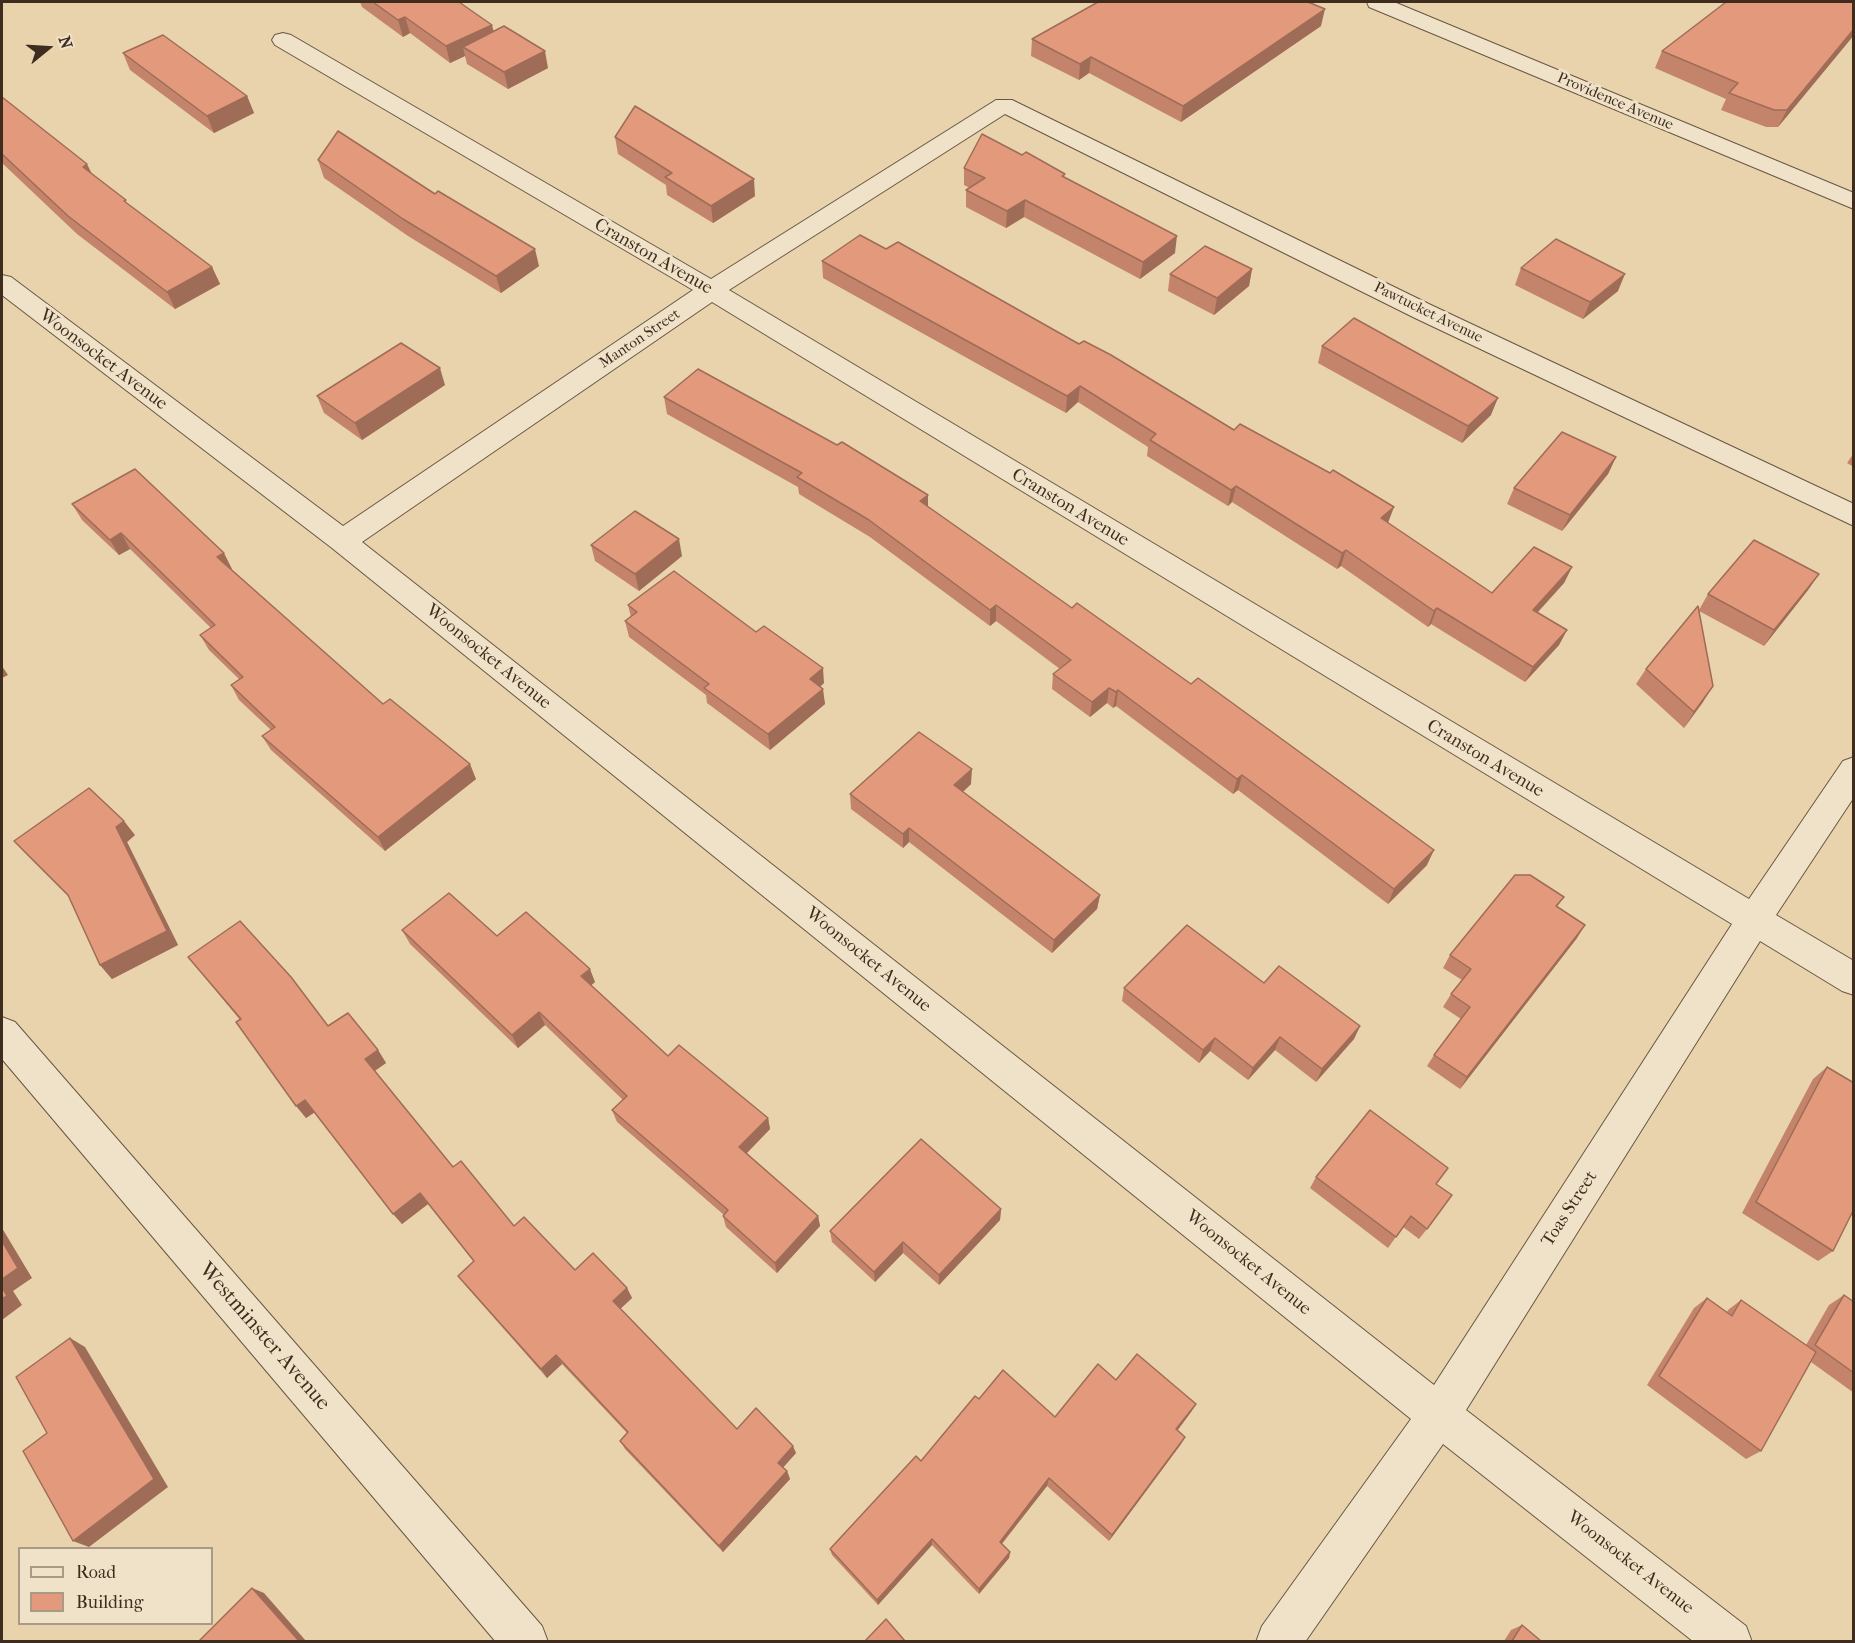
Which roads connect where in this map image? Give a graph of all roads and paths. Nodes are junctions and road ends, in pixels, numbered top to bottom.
1 (1377, 2) edge
2 (283, 40) dead end
3 (1004, 105) joint
4 (1854, 202) edge
5 (2, 283) edge
6 (711, 290) junction
7 (1854, 516) edge
8 (342, 541) junction
9 (1854, 770) edge
10 (1753, 922) junction
11 (1854, 980) edge
12 (2, 1033) edge
13 (1439, 1415) junction
14 (526, 1641) edge
15 (1278, 1641) edge
16 (1730, 1641) edge

1 - 4 street, Providence Avenue
2 - 6 street, Cranston Avenue
3 - 6 street, Manton Street
3 - 7 street, Pawtucket Avenue
5 - 8 street, Woonsocket Avenue
6 - 8 street, Manton Street
6 - 10 street, Cranston Avenue
8 - 13 street, Woonsocket Avenue
9 - 10 street, Toas Street
10 - 11 street, Cranston Avenue
10 - 13 street, Toas Street
12 - 14 street, Westminster Avenue
13 - 15 street, Toas Street
13 - 16 street, Woonsocket Avenue

